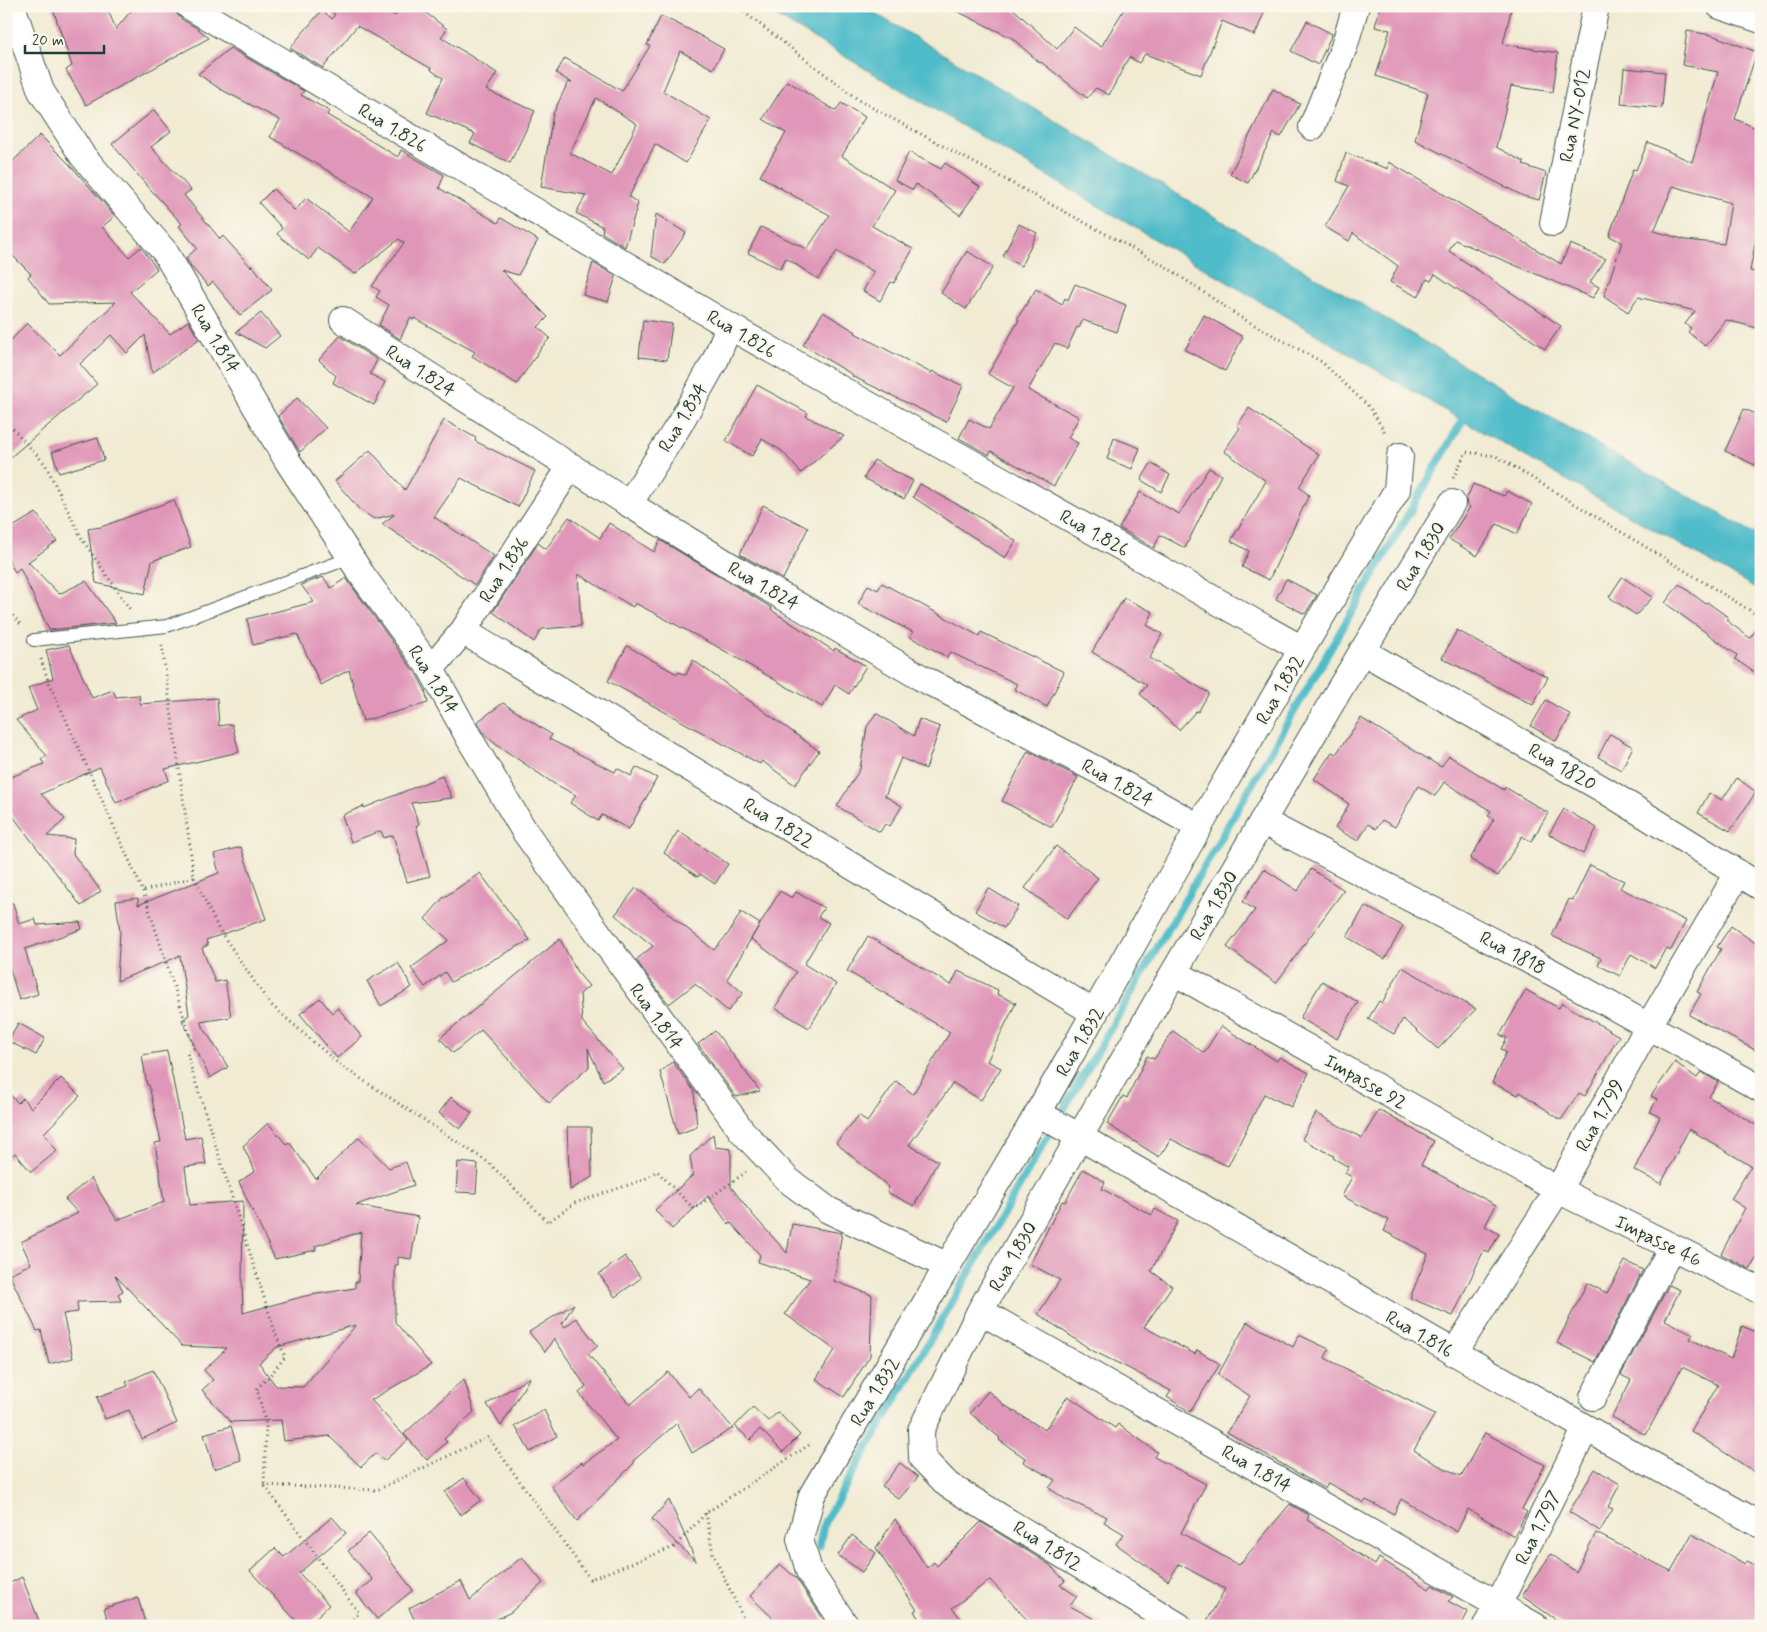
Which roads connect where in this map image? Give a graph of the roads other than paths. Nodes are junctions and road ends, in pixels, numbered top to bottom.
1 (12, 6) edge
2 (189, 6) edge
3 (1356, 6) edge
4 (1596, 6) edge
5 (1720, 6) edge
6 (1761, 20) edge
7 (1312, 127) dead end
8 (1553, 223) dead end
9 (342, 320) dead end
10 (729, 326) junction
11 (1400, 456) road end
12 (571, 466) junction
13 (1452, 502) road end
14 (629, 504) junction
15 (350, 558) junction
16 (463, 631) junction
17 (34, 640) road end
18 (1302, 649) junction
19 (1362, 651) junction
20 (431, 669) junction
21 (1262, 821) junction
22 (1199, 827) junction
23 (1738, 873) junction
24 (1761, 887) edge
25 (1174, 972) junction
26 (1095, 1013) junction
27 (1648, 1027) junction
28 (1761, 1089) edge
29 (1038, 1113) junction
30 (1080, 1139) junction
31 (1558, 1190) junction
32 (1672, 1247) junction
33 (948, 1266) junction
34 (1761, 1291) edge
35 (980, 1311) junction
36 (1454, 1353) junction
37 (1593, 1397) dead end
38 (1586, 1428) junction
39 (922, 1458) joint
40 (1761, 1525) edge
41 (1492, 1615) edge
42 (846, 1626) edge
43 (1179, 1626) edge
44 (1535, 1626) edge

1 - 15 street, Rua 1.814
2 - 10 street, Rua 1.826
3 - 7 street
4 - 8 street, Rua NY-012
5 - 6 street
9 - 12 street, Rua 1.824
10 - 14 street, Rua 1.834
10 - 18 street, Rua 1.826
11 - 18 street, Rua 1.832
12 - 14 street, Rua 1.824
12 - 16 street, Rua 1.836
13 - 19 street, Rua 1.830
14 - 22 street, Rua 1.824
15 - 17 lane
15 - 20 street, Rua 1.814
16 - 20 street, Rua 1.836
16 - 26 street, Rua 1.822
18 - 22 street, Rua 1.832
19 - 21 street, Rua 1.830
19 - 23 street, Rua 1820
20 - 33 street, Rua 1.814
21 - 25 street, Rua 1.830
21 - 27 street, Rua 1818
22 - 26 street, Rua 1.832
23 - 24 street, Rua 1820
23 - 27 street, Rua 1.799
25 - 30 street, Rua 1.830
25 - 31 street, Impasse 92
26 - 29 street, Rua 1.832
27 - 28 street, Rua 1818
27 - 31 street, Rua 1.799
29 - 30 street, Rua 1.816
29 - 33 street, Rua 1.832
30 - 35 street, Rua 1.830
30 - 36 street, Rua 1.816
31 - 32 street, Impasse 46
31 - 36 street, Rua 1.799
32 - 34 street, Impasse 46
32 - 37 street
33 - 42 street, Rua 1.832
35 - 39 street, Rua 1.830
35 - 41 street, Rua 1.814
36 - 38 street, Rua 1.816
38 - 40 street, Rua 1.816
38 - 41 street, Rua 1.797
39 - 43 street, Rua 1.812
41 - 44 street, Rua 1.814

